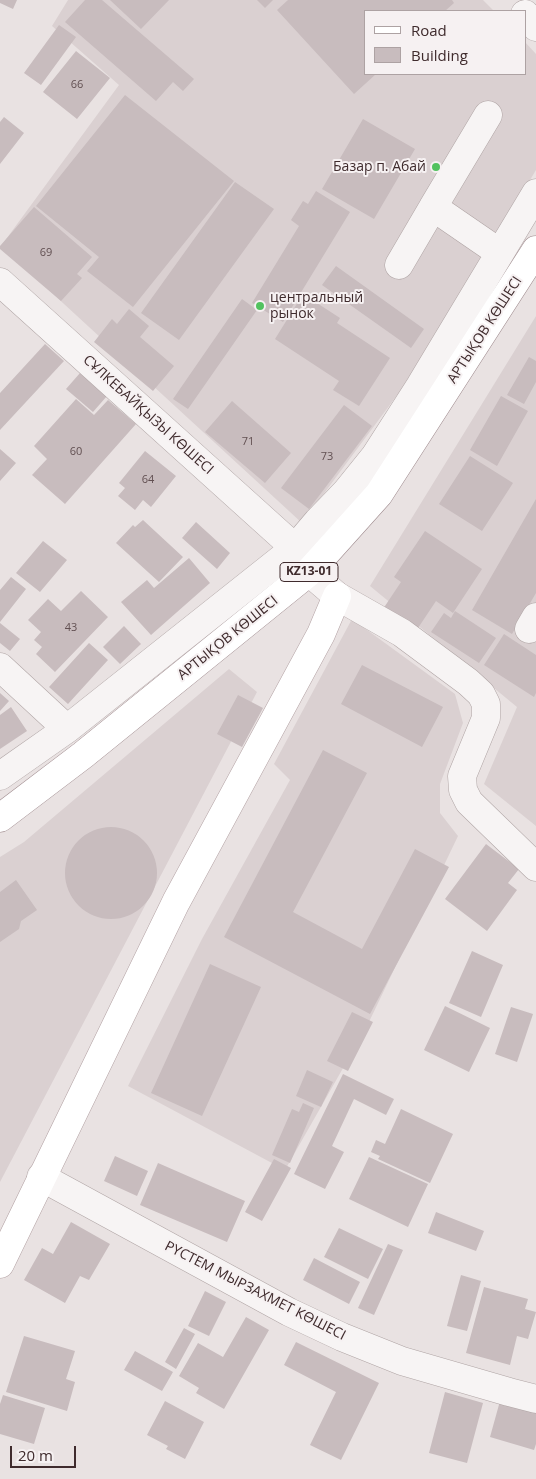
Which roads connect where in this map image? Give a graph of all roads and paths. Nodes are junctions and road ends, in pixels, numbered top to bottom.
1 (511, 0) edge
2 (520, 10) edge
3 (488, 115) dead end
4 (536, 192) edge
5 (433, 206) junction
6 (536, 250) edge
7 (500, 253) junction
8 (399, 265) dead end
9 (0, 282) edge
10 (295, 548) junction
11 (310, 572) junction
12 (337, 596) junction
13 (0, 667) edge
14 (67, 728) junction
15 (0, 776) edge
16 (0, 818) edge
17 (536, 867) edge
18 (41, 1177) junction
19 (0, 1264) edge
20 (536, 1399) edge

1 - 2 street
3 - 5 street
4 - 7 street
5 - 7 street
5 - 8 street
6 - 11 main road, АРТЫҚОВ КӨШЕСІ / KZ13-01
7 - 10 street
9 - 10 street, СҰЛКЕБАЙҚЫЗЫ КӨШЕСІ
10 - 14 street
11 - 12 street
11 - 16 main road, АРТЫҚОВ КӨШЕСІ / KZ13-01
12 - 17 street
12 - 18 main road
13 - 14 street
14 - 15 street
18 - 19 main road
18 - 20 street, РҮСТЕМ МЫРЗАХМЕТ КӨШЕСІ

